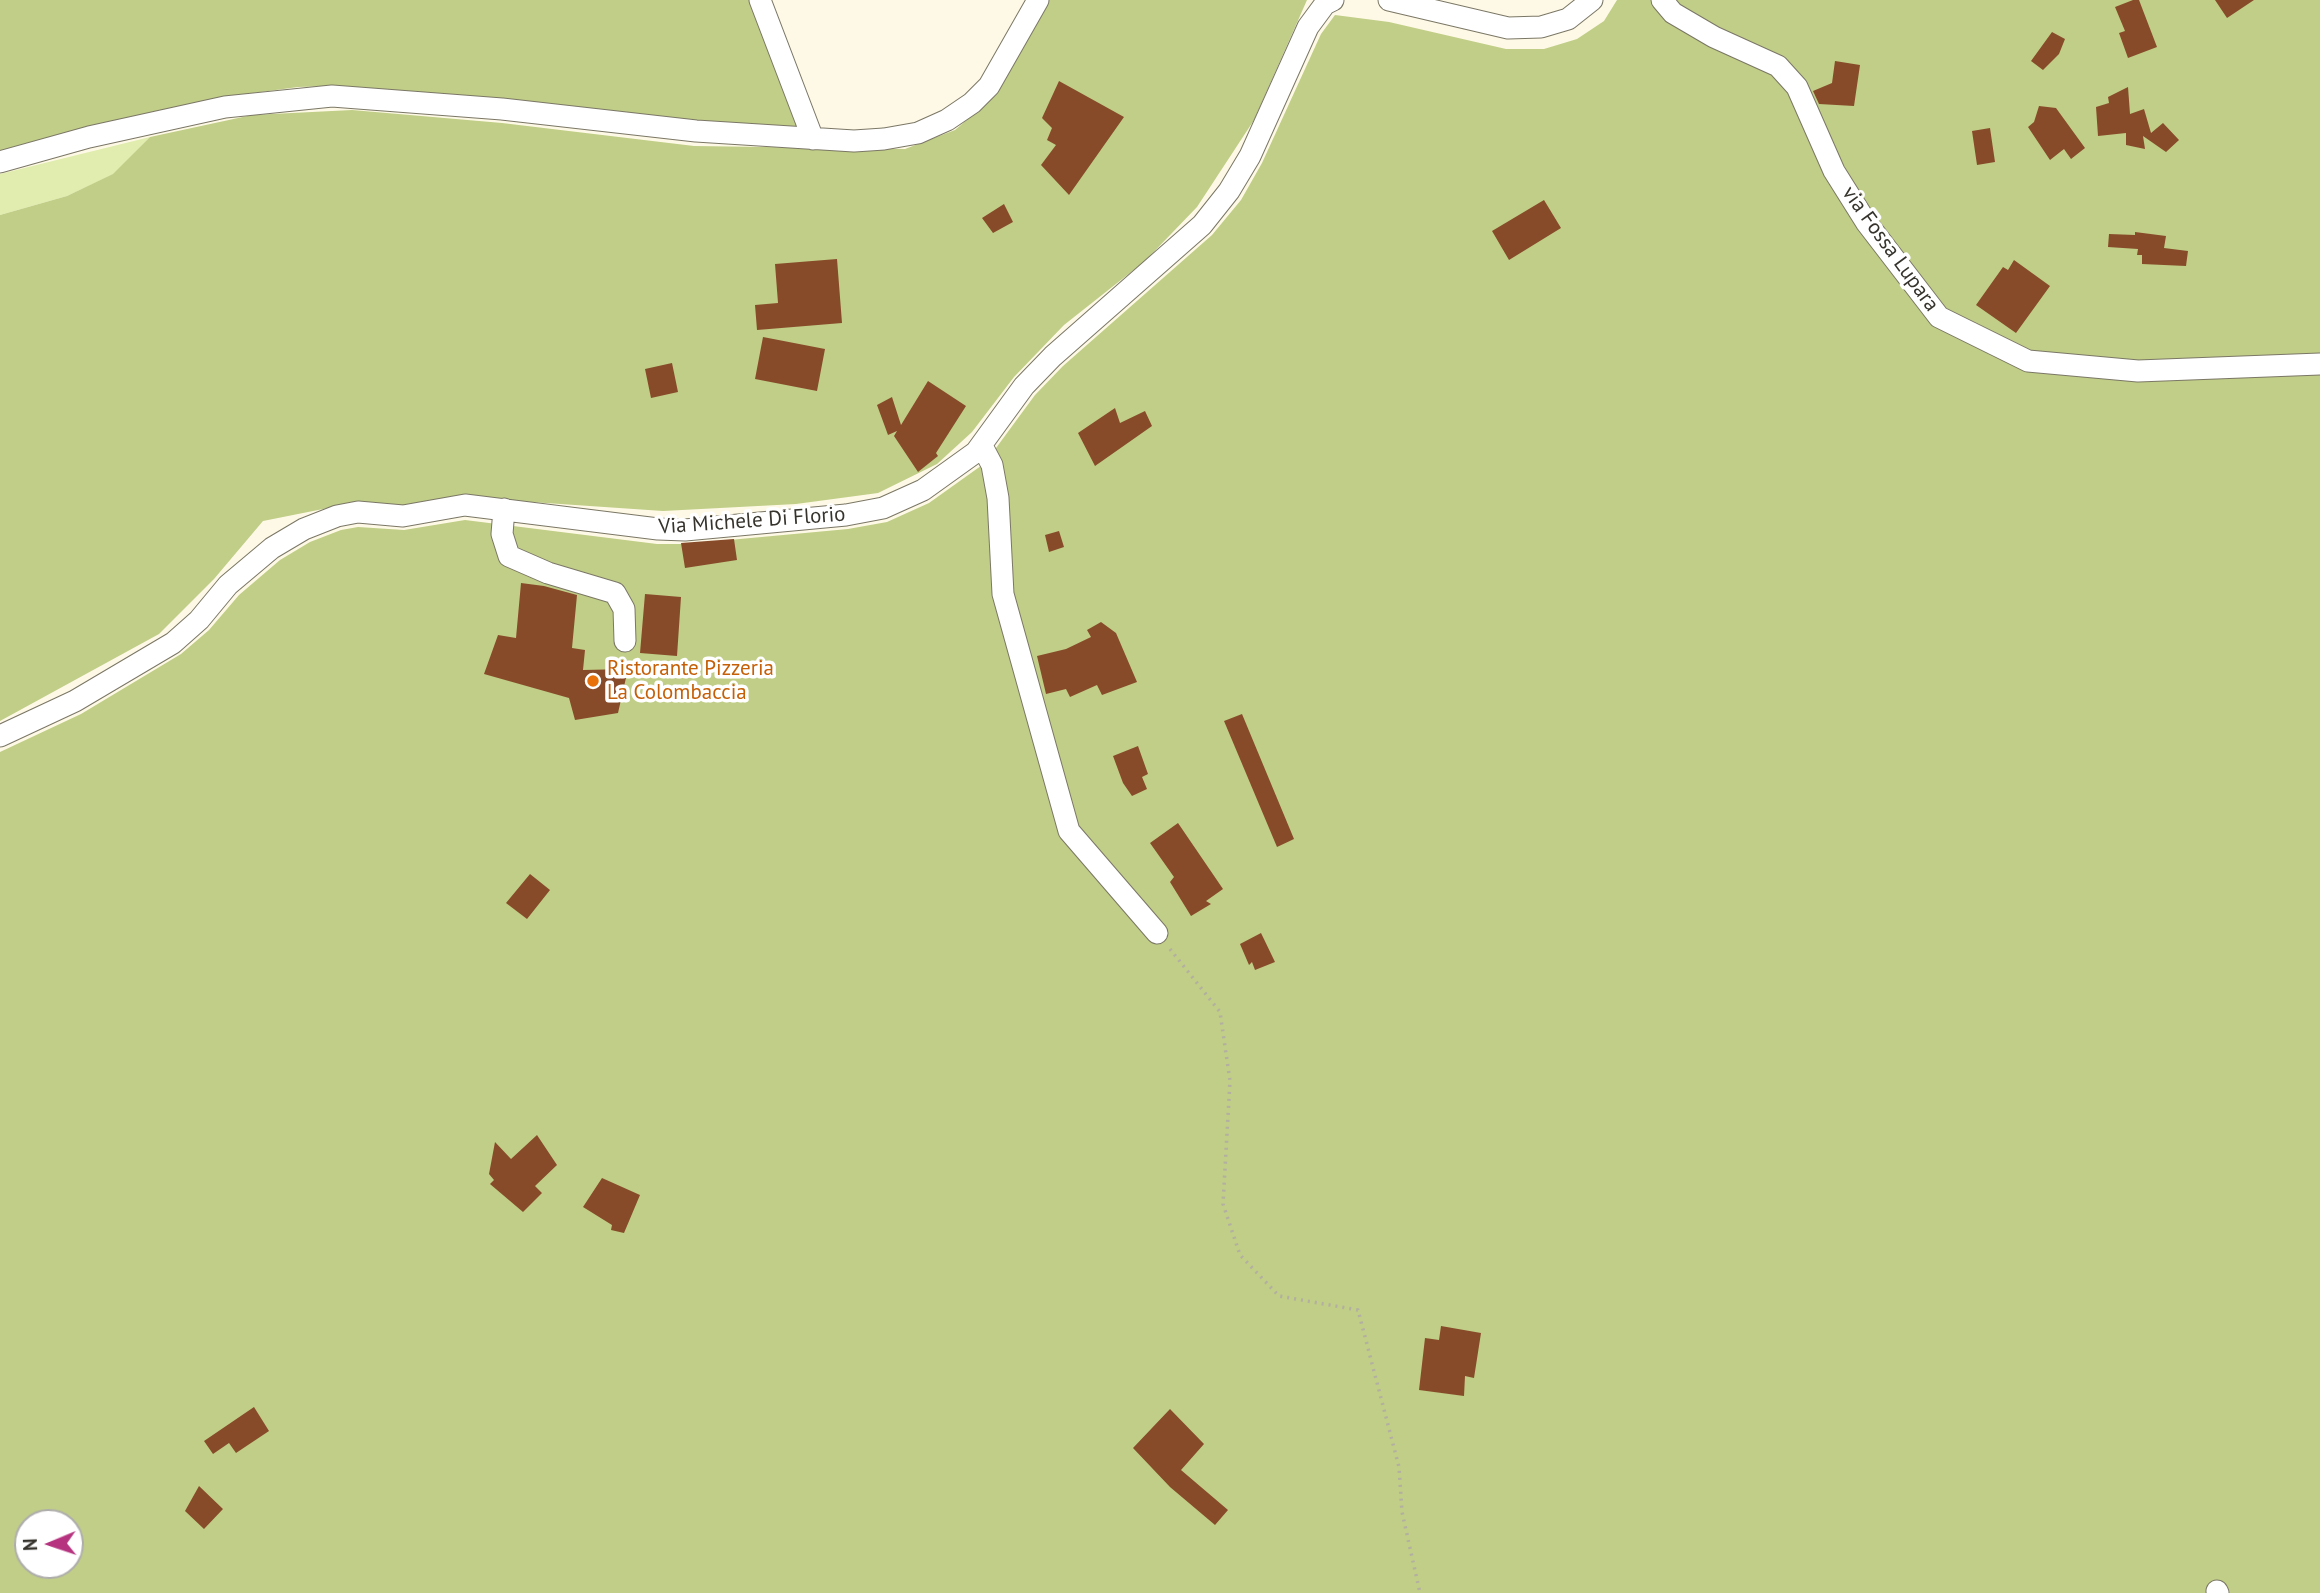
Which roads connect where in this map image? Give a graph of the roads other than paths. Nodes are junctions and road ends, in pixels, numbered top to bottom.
1 (760, 0) edge
2 (1038, 0) edge
3 (1333, 0) edge
4 (1390, 0) edge
5 (1592, 0) edge
6 (1662, 0) edge
7 (813, 139) junction
8 (0, 162) edge
9 (2320, 364) edge
10 (982, 446) junction
11 (504, 509) junction
12 (625, 641) dead end
13 (0, 736) edge
14 (1157, 933) road end

1 - 7 street
2 - 7 street
3 - 10 street, Via Michele Di Florio
4 - 5 street
6 - 9 street, via Fossa Lupara
7 - 8 street
10 - 11 street, Via Michele Di Florio
10 - 14 street
11 - 12 street
11 - 13 street, Via Michele Di Florio

